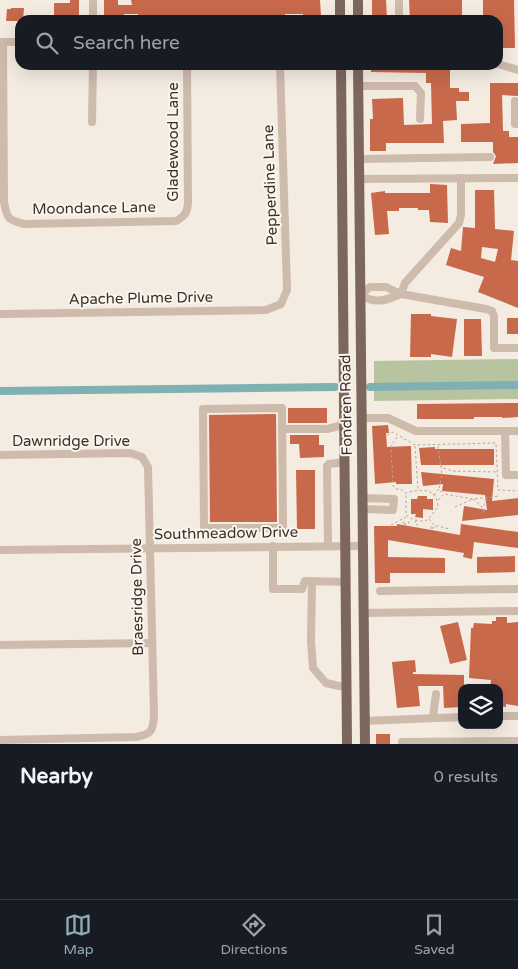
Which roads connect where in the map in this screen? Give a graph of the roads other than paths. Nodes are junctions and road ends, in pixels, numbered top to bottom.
1 (93, 0) edge
2 (340, 0) edge
3 (358, 0) edge
4 (399, 0) edge
5 (93, 15) edge
6 (340, 15) edge
7 (358, 15) edge
8 (399, 15) edge
9 (2, 42) edge
10 (15, 42) edge
11 (503, 66) edge
12 (93, 70) edge
13 (187, 70) edge
14 (280, 70) edge
15 (341, 70) edge
16 (358, 70) edge
17 (518, 70) edge
18 (359, 86) junction
19 (515, 100) dead end
20 (420, 118) dead end
21 (92, 122) dead end
22 (518, 124) edge
23 (490, 157) dead end
24 (359, 159) junction
25 (342, 170) junction
26 (359, 175) junction
27 (461, 178) junction
28 (518, 178) edge
29 (184, 217) joint
30 (401, 294) junction
31 (343, 295) junction
32 (360, 295) junction
33 (281, 304) joint
34 (0, 314) edge
35 (518, 348) edge
36 (362, 418) junction
37 (344, 419) junction
38 (282, 429) junction
39 (505, 431) junction
40 (518, 431) edge
41 (0, 455) edge
42 (142, 457) joint
43 (345, 462) junction
44 (518, 475) edge
45 (327, 495) junction
46 (345, 495) junction
47 (362, 498) junction
48 (362, 510) junction
49 (345, 517) junction
50 (328, 518) junction
51 (273, 546) junction
52 (328, 546) junction
53 (346, 546) junction
54 (363, 546) junction
55 (150, 548) junction
56 (0, 550) edge
57 (312, 581) junction
58 (346, 582) junction
59 (518, 589) edge
60 (380, 592) dead end
61 (518, 611) edge
62 (363, 613) junction
63 (152, 643) junction
64 (0, 645) edge
65 (347, 686) junction
66 (364, 686) junction
67 (436, 694) dead end
68 (503, 716) edge
69 (518, 716) edge
70 (433, 717) junction
71 (458, 717) edge
72 (364, 721) junction
73 (0, 740) edge
74 (518, 741) edge
75 (24, 742) edge
76 (348, 744) edge
77 (364, 744) edge
78 (402, 744) edge

1 - 5 street
2 - 6 main road
3 - 7 main road
4 - 8 street
9 - 10 street
9 - 29 street, Moondance Lane
11 - 17 street
12 - 21 street
13 - 29 street, Gladewood Lane
14 - 33 street, Pepperdine Lane
15 - 25 main road, Fondren Road
16 - 18 main road, Fondren Road
18 - 20 street
18 - 24 main road, Fondren Road
19 - 22 street
23 - 24 street
24 - 26 main road, Fondren Road
25 - 26 main road
25 - 31 main road, Fondren Road
26 - 27 street
26 - 32 main road, Fondren Road
27 - 28 street
27 - 30 street
30 - 32 street
30 - 32 street
30 - 35 street
31 - 32 main road
31 - 37 main road, Fondren Road
32 - 36 main road, Fondren Road
33 - 34 street, Apache Plume Drive
36 - 37 main road
36 - 39 street
36 - 47 main road, Fondren Road
37 - 38 street
37 - 43 main road, Fondren Road
38 - 38 street
39 - 40 street
39 - 44 street
41 - 42 street, Dawnridge Drive
42 - 55 street, Braesridge Drive
43 - 45 street
43 - 46 main road, Fondren Road
45 - 46 street
45 - 50 street
46 - 49 main road, Fondren Road
47 - 48 main road, Fondren Road
47 - 48 street
48 - 54 main road, Fondren Road
49 - 50 street
49 - 53 main road, Fondren Road
50 - 52 street
51 - 52 street, Southmeadow Drive
51 - 55 street, Southmeadow Drive
51 - 57 street
52 - 53 street, Southmeadow Drive
53 - 54 street, Southmeadow Drive
53 - 58 main road, Fondren Road
54 - 62 main road, Fondren Road
55 - 56 street, Southmeadow Drive
55 - 63 street, Braesridge Drive
57 - 58 street
57 - 65 street
58 - 65 main road, Fondren Road
59 - 60 street
61 - 62 street
62 - 66 main road, Fondren Road
63 - 64 street
63 - 75 street, Braesridge Drive
65 - 66 main road
65 - 76 main road, Fondren Road
66 - 72 main road, Fondren Road
67 - 70 street
68 - 69 street
70 - 71 street
70 - 72 street
72 - 77 main road, Fondren Road
73 - 75 street
74 - 78 street

